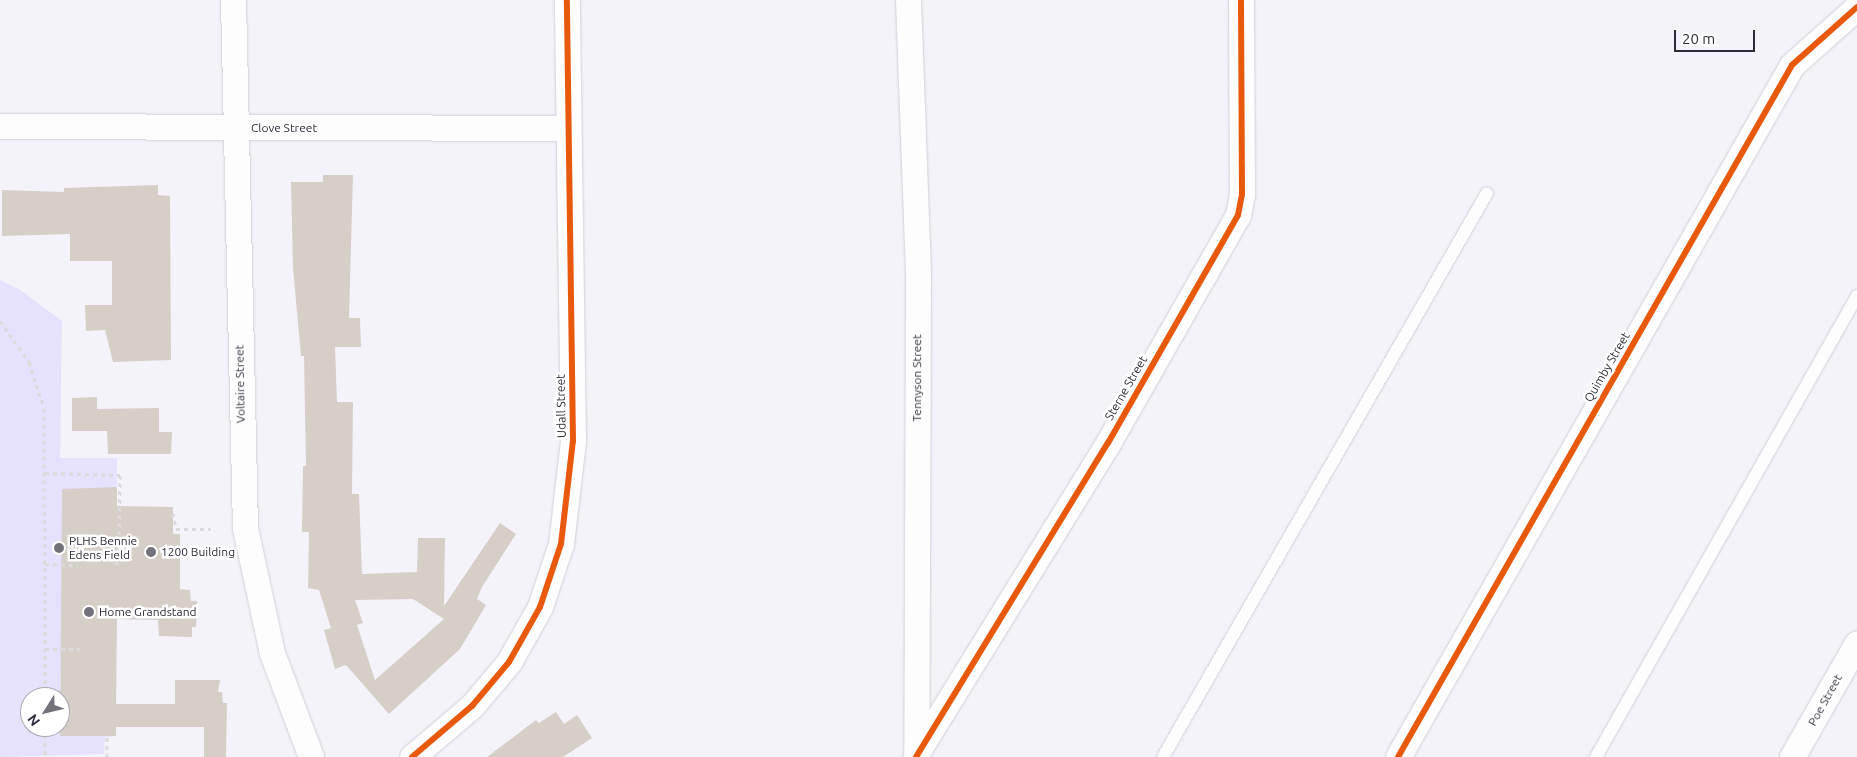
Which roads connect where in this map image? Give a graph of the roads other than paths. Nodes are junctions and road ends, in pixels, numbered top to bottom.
1 (233, 0) edge
2 (567, 0) edge
3 (908, 0) edge
4 (1241, 0) edge
5 (1857, 6) edge
6 (0, 126) edge
7 (234, 128) junction
8 (567, 128) junction
9 (1488, 194) dead end
10 (1857, 296) edge
11 (1857, 643) edge
12 (916, 755) edge
13 (311, 757) edge
14 (412, 757) edge
15 (1163, 757) edge
16 (1398, 757) edge
17 (1596, 757) edge
18 (1792, 757) edge

1 - 7 street, Voltaire Street
2 - 8 street, Udall Street
3 - 12 street, Tennyson Street
4 - 12 street, Sterne Street
5 - 16 street, Quimby Street
6 - 7 street, Clove Street
7 - 8 street, Clove Street
7 - 13 street, Voltaire Street
8 - 14 street, Udall Street
9 - 15 lane
10 - 17 lane
11 - 18 street, Poe Street

